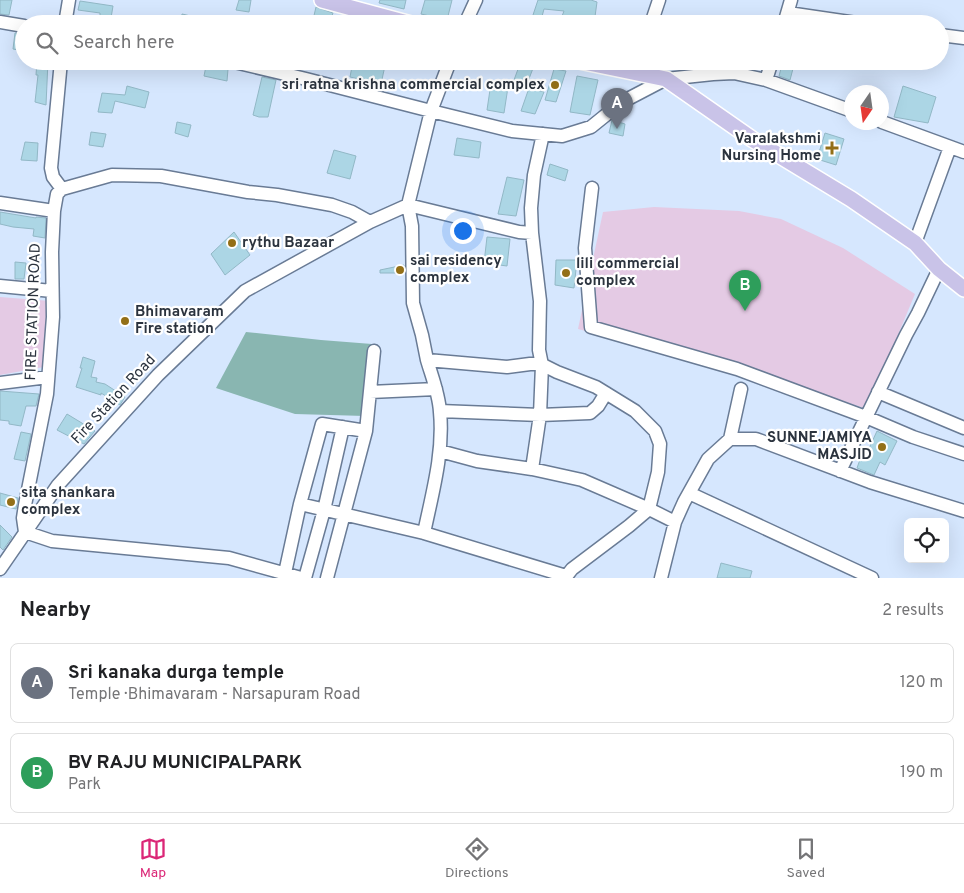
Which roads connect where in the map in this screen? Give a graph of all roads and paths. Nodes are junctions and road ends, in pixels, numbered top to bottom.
1 (69, 0) edge
2 (322, 0) edge
3 (476, 0) edge
4 (659, 0) edge
5 (791, 0) edge
6 (66, 15) edge
7 (378, 15) edge
8 (469, 15) edge
9 (654, 15) edge
10 (787, 15) edge
11 (0, 22) edge
12 (15, 24) edge
13 (949, 36) edge
14 (964, 38) edge
15 (60, 70) edge
16 (268, 70) edge
17 (447, 70) edge
18 (643, 70) edge
19 (769, 70) edge
20 (666, 79) junction
21 (766, 80) junction
22 (844, 108) edge
23 (431, 111) junction
24 (889, 125) edge
25 (543, 134) junction
26 (950, 148) junction
27 (964, 152) edge
28 (62, 188) junction
29 (592, 188) dead end
30 (0, 204) edge
31 (408, 205) junction
32 (54, 211) junction
33 (370, 222) junction
34 (532, 233) junction
35 (915, 243) junction
36 (939, 269) junction
37 (0, 286) edge
38 (964, 289) edge
39 (52, 292) junction
40 (374, 351) dead end
41 (427, 360) junction
42 (542, 365) junction
43 (48, 377) junction
44 (0, 383) edge
45 (436, 389) junction
46 (741, 389) dead end
47 (370, 392) junction
48 (878, 392) junction
49 (606, 393) junction
50 (440, 411) junction
51 (540, 415) junction
52 (866, 417) junction
53 (343, 427) junction
54 (964, 428) edge
55 (366, 431) junction
56 (730, 439) junction
57 (440, 450) junction
58 (964, 454) edge
59 (532, 468) junction
60 (840, 471) junction
61 (689, 493) junction
62 (300, 504) junction
63 (649, 509) junction
64 (324, 510) junction
65 (964, 511) edge
66 (345, 515) junction
67 (675, 522) junction
68 (25, 532) junction
69 (424, 533) junction
70 (0, 569) edge
71 (285, 573) junction
72 (565, 577) edge
73 (301, 578) edge
74 (305, 578) edge
75 (327, 578) edge
76 (660, 578) edge
77 (872, 578) edge

1 - 6 street
2 - 7 main road
3 - 8 street
4 - 9 street
5 - 10 street
11 - 12 street
13 - 14 street
15 - 28 street
16 - 23 street
17 - 23 street
18 - 20 main road
19 - 21 street
20 - 21 street
20 - 25 street
20 - 35 main road
21 - 22 street
23 - 25 street
23 - 31 street
24 - 26 street
25 - 34 street
26 - 27 street
26 - 35 street
28 - 32 street, FIRE STATION ROAD
28 - 33 street
29 - 52 street
30 - 32 street
31 - 33 street, Fire Station Road
31 - 34 street
31 - 41 street
32 - 39 street, FIRE STATION ROAD
33 - 68 street, Fire Station Road
34 - 42 street
35 - 36 main road
36 - 38 main road
36 - 48 street
37 - 39 street
39 - 43 street, FIRE STATION ROAD
40 - 47 street
41 - 42 street
41 - 45 street
42 - 49 street
42 - 51 street
43 - 44 street
43 - 68 street, FIRE STATION ROAD
45 - 47 street
45 - 50 street
46 - 56 street
47 - 55 street
48 - 52 street
48 - 54 street
49 - 51 street
49 - 63 street
50 - 51 street
50 - 57 street
51 - 59 street
52 - 58 street
52 - 60 street
53 - 55 street
53 - 62 street
53 - 64 street
55 - 66 street
56 - 60 street
56 - 61 street
57 - 59 street
57 - 69 street
59 - 63 street
60 - 65 street
61 - 67 street
61 - 77 street
62 - 64 street
62 - 71 street
63 - 67 street
63 - 72 street
64 - 66 street
64 - 74 street
66 - 69 street
66 - 75 street
67 - 76 street
68 - 70 street, Fire Station Road
68 - 71 street
69 - 72 street
71 - 73 street

